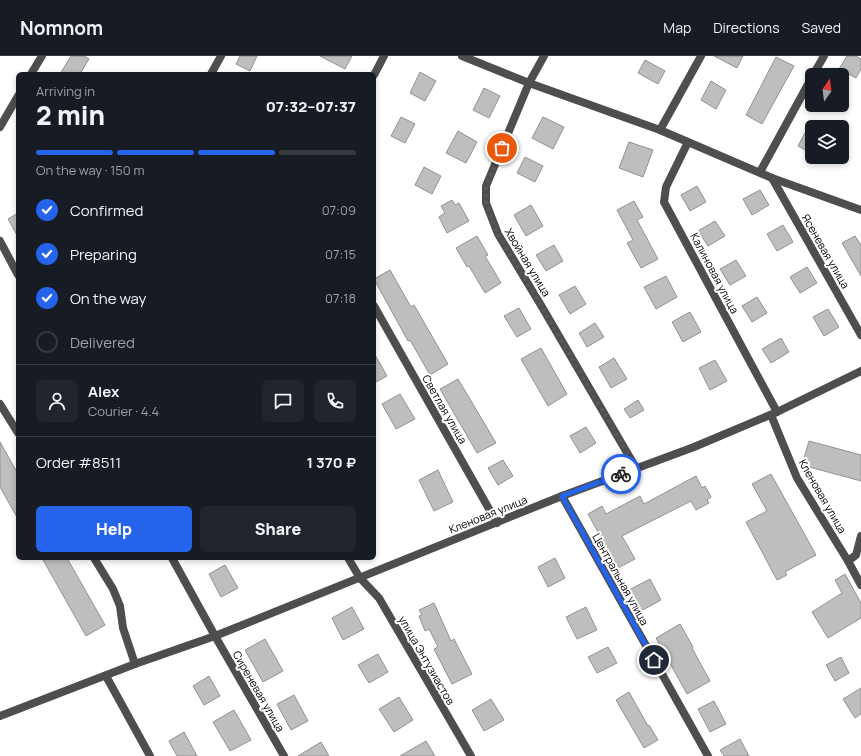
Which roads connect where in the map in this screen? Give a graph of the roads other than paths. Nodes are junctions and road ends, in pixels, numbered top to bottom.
1 (42, 56) edge
2 (221, 56) edge
3 (384, 56) edge
4 (462, 56) edge
5 (544, 56) edge
6 (701, 56) edge
7 (824, 56) edge
8 (817, 68) edge
9 (32, 72) edge
10 (212, 72) edge
11 (376, 72) edge
12 (529, 83) junction
13 (805, 90) edge
14 (16, 99) edge
15 (0, 127) edge
16 (660, 130) junction
17 (688, 142) junction
18 (760, 172) junction
19 (772, 178) junction
20 (861, 210) edge
21 (0, 241) edge
22 (16, 271) edge
23 (376, 310) edge
24 (861, 335) edge
25 (861, 371) edge
26 (0, 404) edge
27 (774, 414) junction
28 (16, 430) edge
29 (636, 468) junction
30 (562, 496) junction
31 (497, 523) junction
32 (861, 536) edge
33 (95, 560) edge
34 (173, 560) edge
35 (349, 560) edge
36 (848, 561) junction
37 (858, 575) edge
38 (360, 578) junction
39 (861, 586) edge
40 (215, 636) junction
41 (135, 664) junction
42 (106, 676) junction
43 (0, 716) edge
44 (150, 756) edge
45 (284, 756) edge
46 (471, 756) edge
47 (708, 756) edge

1 - 9 street
2 - 10 street
3 - 11 street
4 - 12 street
5 - 12 street, Хвойная улица
6 - 16 street
7 - 8 street
12 - 16 street
12 - 29 street, Хвойная улица
13 - 18 street
14 - 15 street
16 - 17 street
17 - 18 street
17 - 27 street, Калиновая улица
18 - 19 street
19 - 20 street
19 - 24 street, Ясеневая улица
21 - 22 street
23 - 31 street, Светлая улица
25 - 27 street, Кленовая улица
26 - 28 street
27 - 29 street, Кленовая улица
27 - 36 street, Кленовая улица
29 - 30 street, Кленовая улица
30 - 31 street, Кленовая улица
30 - 47 street, Центральная улица
31 - 38 street, Кленовая улица
32 - 36 street
33 - 41 street
34 - 40 street, Сиреневая улица
35 - 38 street, улица Энтузиастов
36 - 37 street, Кленовая улица
37 - 39 street, Кленовая улица
38 - 40 street, Кленовая улица
38 - 46 street, улица Энтузиастов
40 - 41 street, Кленовая улица
40 - 45 street, Сиреневая улица
41 - 42 street, Кленовая улица
42 - 43 street, Кленовая улица
42 - 44 street

